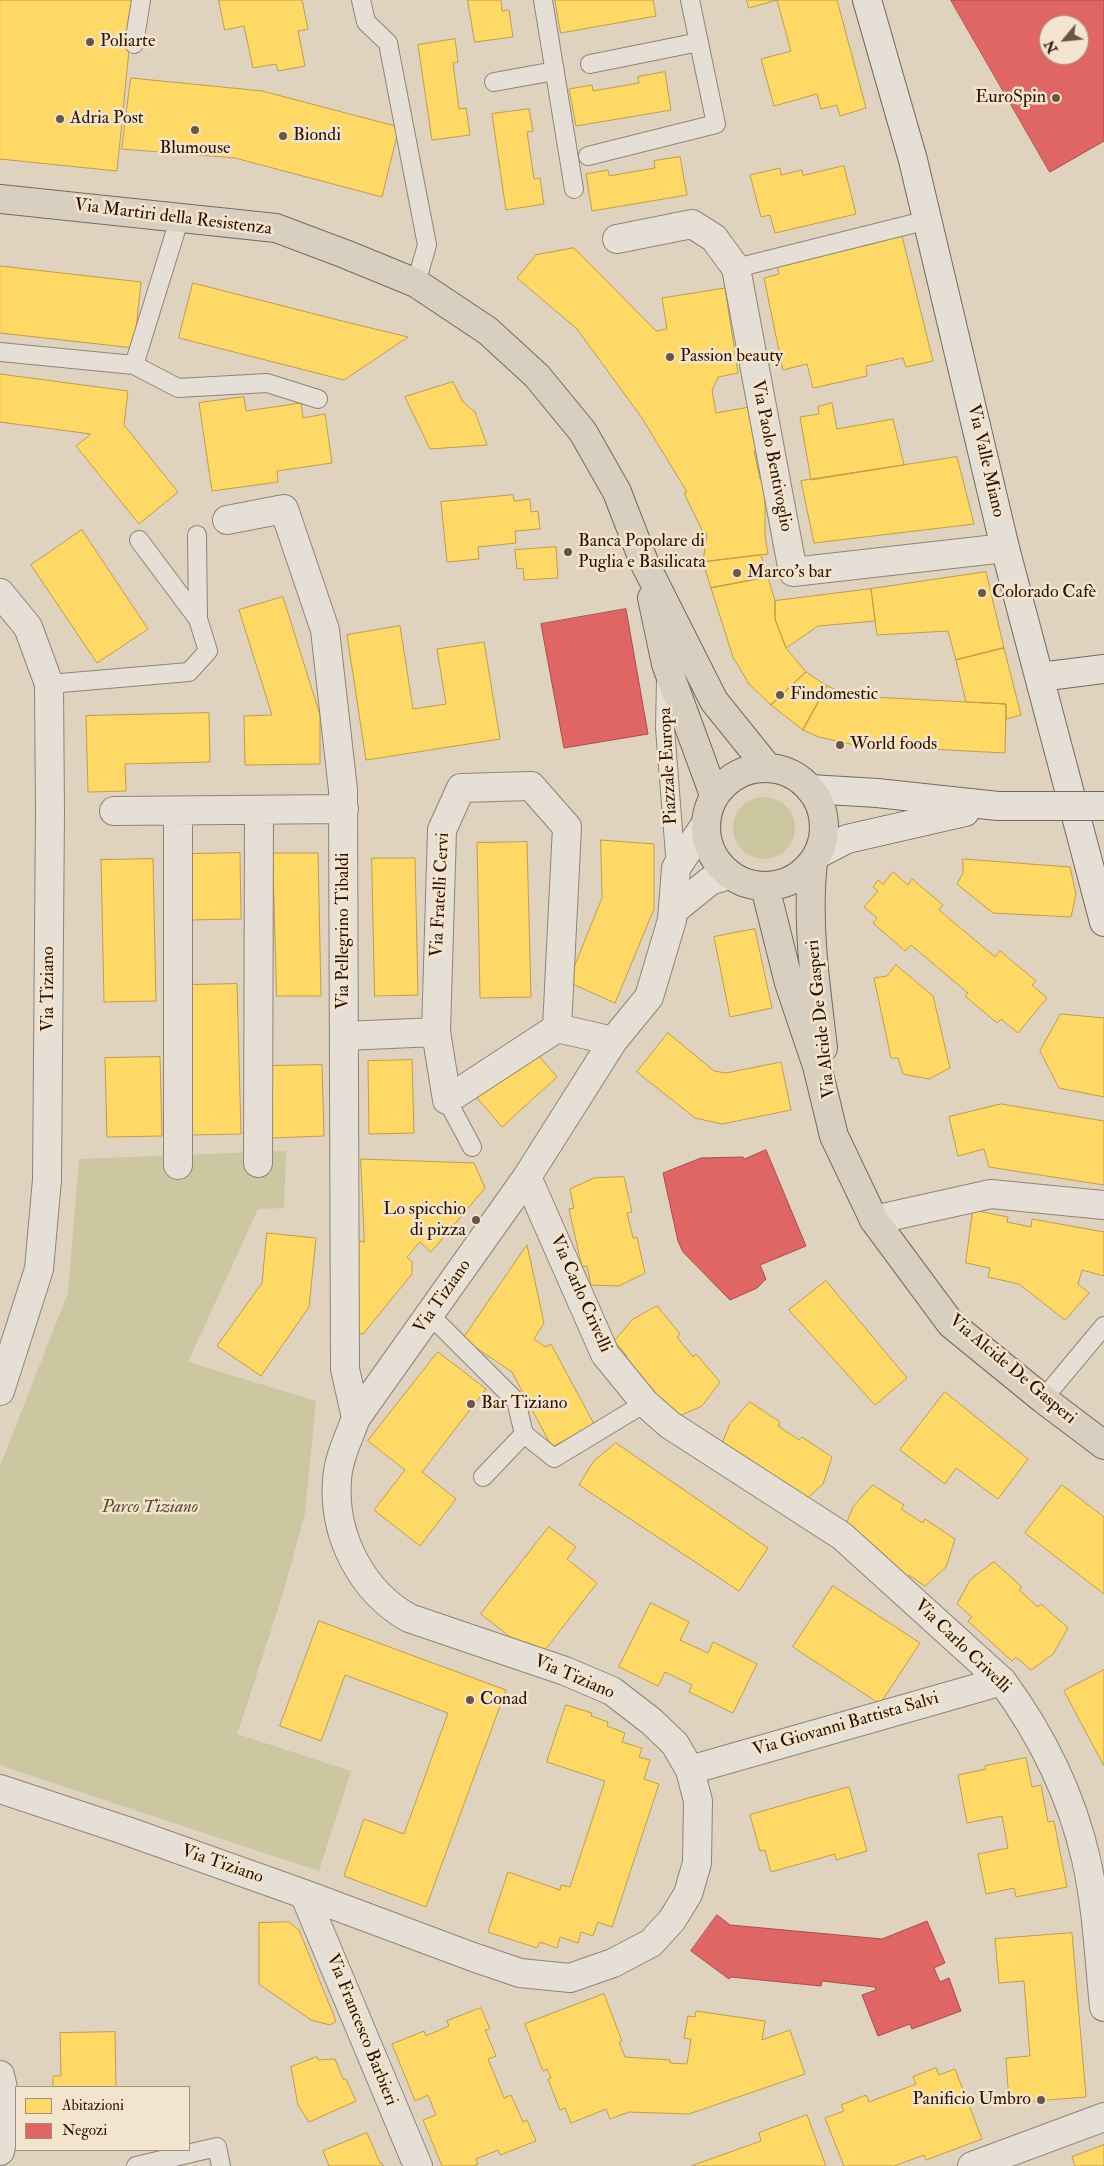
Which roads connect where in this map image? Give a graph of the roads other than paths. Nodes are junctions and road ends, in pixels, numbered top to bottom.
1 (141, 0) edge
2 (361, 0) edge
3 (543, 0) edge
4 (690, 0) edge
5 (867, 0) edge
6 (699, 42) junction
7 (134, 44) dead end
8 (590, 64) dead end
9 (555, 71) junction
10 (494, 82) dead end
11 (588, 156) dead end
12 (574, 189) dead end
13 (0, 199) edge
14 (180, 217) junction
15 (928, 220) junction
16 (617, 239) dead end
17 (736, 268) junction
18 (416, 283) junction
19 (0, 352) edge
20 (134, 365) junction
21 (318, 399) dead end
22 (227, 520) dead end
23 (197, 535) dead end
24 (139, 540) dead end
25 (1005, 548) junction
26 (644, 562) junction
27 (0, 593) edge
28 (198, 619) junction
29 (666, 664) junction
30 (1104, 669) edge
31 (1040, 677) junction
32 (49, 684) junction
33 (684, 717) joint
34 (768, 768) junction
35 (810, 789) junction
36 (714, 795) junction
37 (998, 806) junction
38 (1104, 806) edge
39 (344, 809) junction
40 (259, 810) junction
41 (114, 811) dead end
42 (178, 811) junction
43 (705, 825) junction
44 (815, 858) junction
45 (676, 868) junction
46 (729, 875) junction
47 (768, 898) junction
48 (810, 901) joint
49 (673, 916) junction
50 (1104, 922) edge
51 (557, 1028) junction
52 (436, 1032) junction
53 (344, 1036) junction
54 (613, 1040) junction
55 (447, 1100) junction
56 (834, 1136) junction
57 (472, 1147) dead end
58 (258, 1163) dead end
59 (178, 1165) dead end
60 (527, 1177) junction
61 (1104, 1205) edge
62 (874, 1220) junction
63 (430, 1315) junction
64 (1104, 1326) edge
65 (0, 1392) edge
66 (1043, 1399) junction
67 (646, 1403) junction
68 (356, 1418) junction
69 (524, 1434) junction
70 (1104, 1444) edge
71 (483, 1477) dead end
72 (1002, 1681) junction
73 (690, 1770) junction
74 (0, 1790) edge
75 (304, 1894) junction
76 (1104, 2007) edge
77 (0, 2075) edge
78 (1104, 2117) edge
79 (0, 2151) edge
80 (136, 2166) edge
81 (221, 2166) edge
82 (418, 2166) edge
83 (972, 2166) edge

1 - 7 lane
2 - 18 lane
3 - 9 lane
4 - 6 lane
5 - 15 street, Via Valle Miano
6 - 8 lane
6 - 11 lane
9 - 10 lane
9 - 12 lane
13 - 14 main road, Via Martiri della Resistenza
14 - 18 main road, Via Martiri della Resistenza
14 - 20 lane
15 - 17 lane
15 - 25 street, Via Valle Miano
16 - 17 street, Via Paolo Bentivoglio
17 - 25 street, Via Paolo Bentivoglio
18 - 26 main road, Via Martiri della Resistenza
19 - 20 lane
20 - 21 lane
22 - 39 street, Via Pellegrino Tibaldi
23 - 28 lane
24 - 28 lane
25 - 31 street, Via Valle Miano
26 - 29 main road, Via Martiri della Resistenza
26 - 34 main road, Via Martiri della Resistenza
27 - 32 street, Via Tiziano
28 - 32 lane
29 - 33 main road, Via Martiri della Resistenza
29 - 45 lane, Piazzale Europa
30 - 31 street
31 - 50 street, Via Valle Miano
32 - 65 street, Via Tiziano
33 - 36 main road, Piazzale Europa
34 - 35 main road, Piazzale Europa
34 - 36 main road, Piazzale Europa
35 - 37 street
35 - 44 main road, Piazzale Europa
36 - 43 main road, Piazzale Europa
37 - 38 street, bridge
37 - 44 street, Piazzale Europa
39 - 40 street
39 - 53 street, Via Pellegrino Tibaldi
40 - 42 street
40 - 58 street
41 - 42 street
42 - 59 street
43 - 45 street, Piazzale Europa
43 - 46 main road, Piazzale Europa
44 - 47 main road, Piazzale Europa
44 - 48 main road, Piazzale Europa
45 - 49 street, Piazzale Europa
46 - 47 main road, Piazzale Europa
46 - 49 street
47 - 56 main road, Via Alcide De Gasperi
48 - 56 main road, Via Alcide De Gasperi
49 - 54 street, Via Tiziano
51 - 52 street, Via Fratelli Cervi
51 - 54 street
51 - 55 street
52 - 53 street
52 - 55 street, Via Fratelli Cervi
53 - 68 street, Via Pellegrino Tibaldi
54 - 60 street, Via Tiziano
55 - 57 lane, Via Fratelli Cervi
56 - 62 main road, Via Alcide De Gasperi
60 - 63 street, Via Tiziano
60 - 67 street, Via Carlo Crivelli
61 - 62 street
62 - 66 main road, Via Alcide De Gasperi
63 - 68 street, Via Tiziano
63 - 69 lane
64 - 66 lane
66 - 70 main road, Via Alcide De Gasperi
67 - 69 lane
67 - 72 street, Via Carlo Crivelli
68 - 73 street, Via Tiziano
69 - 71 lane
72 - 73 street, Via Giovanni Battista Salvi
72 - 76 street, Via Carlo Crivelli
73 - 75 street, Via Tiziano
74 - 75 street, Via Tiziano
75 - 82 street, Via Francesco Barbieri
77 - 79 street
78 - 83 street
80 - 81 lane

